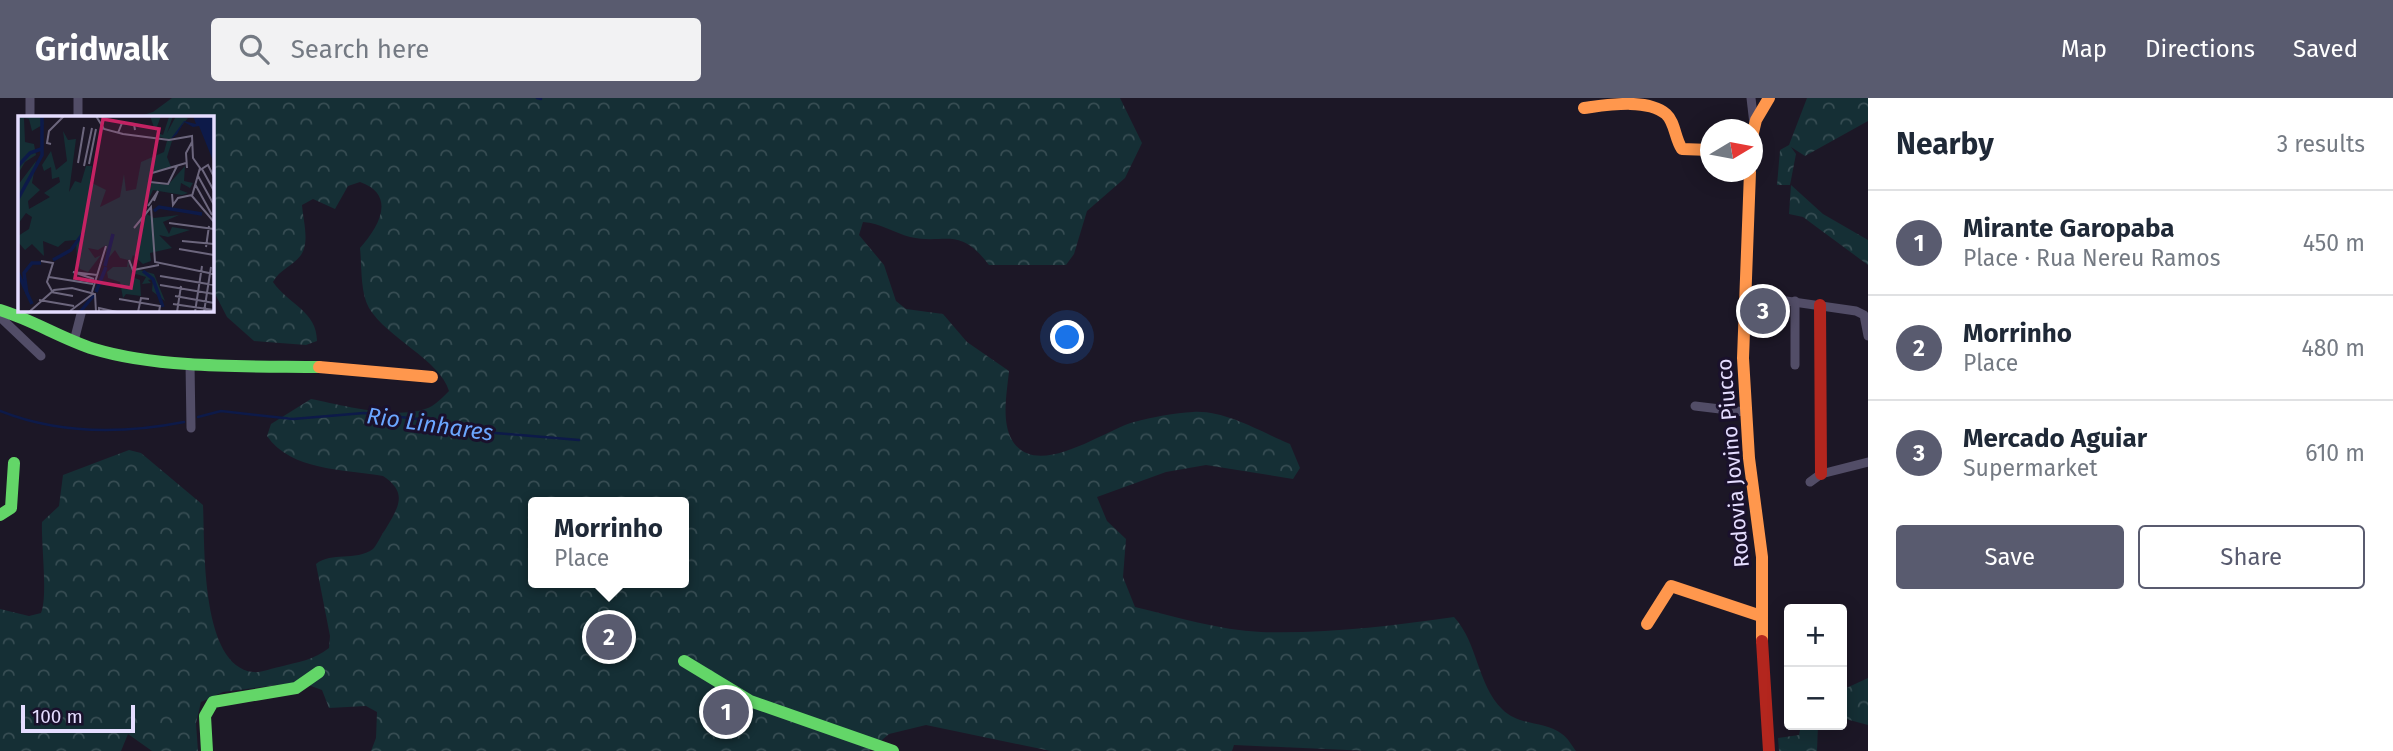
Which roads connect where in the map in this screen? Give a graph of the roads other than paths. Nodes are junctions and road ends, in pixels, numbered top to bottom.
1 (30, 98) edge
2 (78, 98) edge
3 (1751, 98) edge
4 (1769, 98) edge
5 (1584, 108) dead end
6 (30, 116) edge
7 (78, 116) edge
8 (1752, 119) edge
9 (1759, 119) edge
10 (1700, 150) edge
11 (1750, 182) edge
12 (1745, 295) junction
13 (1795, 301) junction
14 (1820, 305) junction
15 (0, 310) edge
16 (81, 312) edge
17 (24, 313) edge
18 (0, 317) edge
19 (1868, 336) edge
20 (74, 341) junction
21 (41, 356) dead end
22 (190, 363) junction
23 (1795, 365) dead end
24 (432, 377) dead end
25 (1695, 406) dead end
26 (1745, 412) junction
27 (191, 428) dead end
28 (1868, 462) edge
29 (14, 463) dead end
30 (1816, 478) joint
31 (0, 515) edge
32 (1761, 617) junction
33 (1647, 624) dead end
34 (684, 661) dead end
35 (319, 672) dead end
36 (206, 751) edge
37 (893, 751) edge
38 (1769, 751) edge

1 - 6 street
2 - 7 street
3 - 8 street
4 - 9 street
5 - 10 street
11 - 12 street, Rodovia Jovino Piucco
12 - 13 street
12 - 26 street, Rodovia Jovino Piucco
13 - 14 street
13 - 23 street
14 - 19 street
14 - 30 street
15 - 17 street
16 - 20 street
17 - 20 street
18 - 21 street
20 - 22 street
22 - 24 street
22 - 27 street
25 - 26 street
26 - 32 street, Rodovia Jovino Piucco
28 - 30 street
29 - 31 street
32 - 33 street
32 - 38 street, Rodovia Jovino Piucco
34 - 37 street
35 - 36 street

